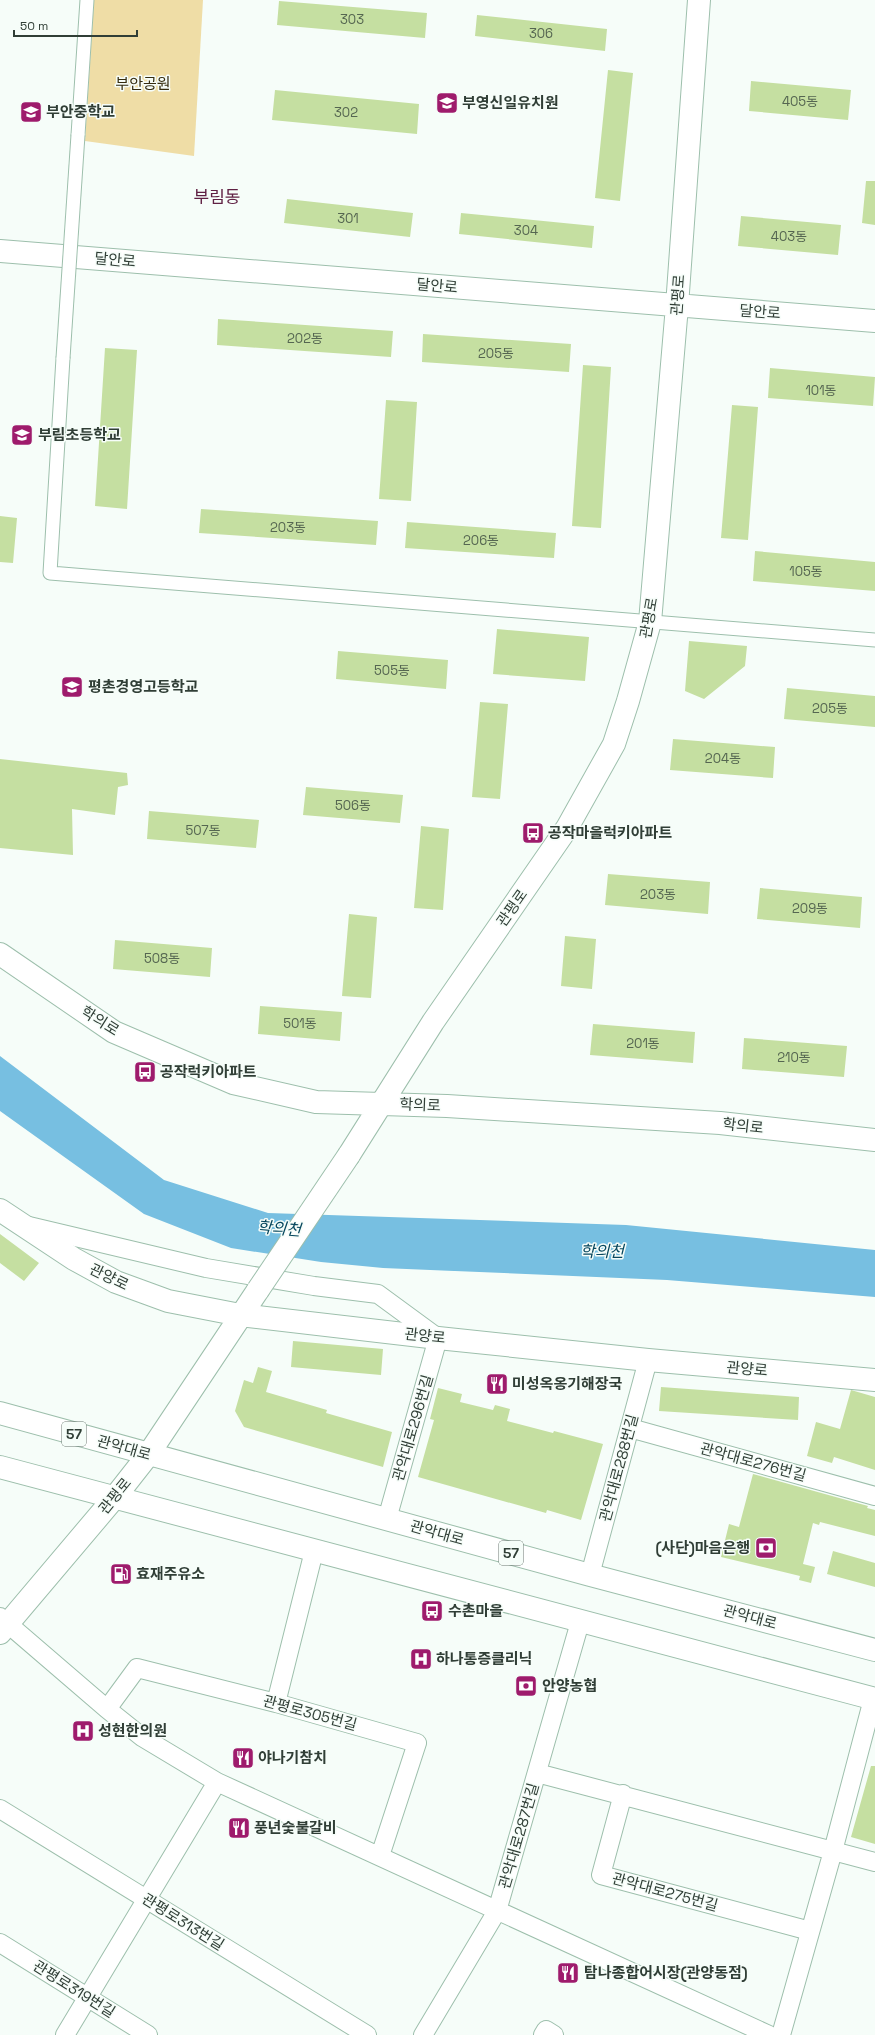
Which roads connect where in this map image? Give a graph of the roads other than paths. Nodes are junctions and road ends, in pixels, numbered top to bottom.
1 (87, 0) edge
2 (699, 0) edge
3 (0, 251) edge
4 (677, 306) junction
5 (875, 321) edge
6 (650, 622) junction
7 (875, 640) edge
8 (0, 954) edge
9 (382, 1104) junction
10 (875, 1140) edge
11 (0, 1210) edge
12 (21, 1224) junction
13 (240, 1315) junction
14 (438, 1338) junction
15 (648, 1360) junction
16 (875, 1380) edge
17 (0, 1413) edge
18 (630, 1428) junction
19 (148, 1455) junction
20 (0, 1467) edge
21 (875, 1496) edge
22 (115, 1497) junction
23 (387, 1519) junction
24 (314, 1551) junction
25 (590, 1575) junction
26 (580, 1622) junction
27 (3, 1625) edge
28 (875, 1650) edge
29 (874, 1699) edge
30 (276, 1703) junction
31 (107, 1709) junction
32 (537, 1772) junction
33 (217, 1782) junction
34 (622, 1794) junction
35 (0, 1809) edge
36 (833, 1851) junction
37 (380, 1856) junction
38 (875, 1862) edge
39 (147, 1900) junction
40 (497, 1910) junction
41 (810, 1931) junction
42 (0, 1943) edge
43 (88, 1997) junction
44 (65, 2035) edge
45 (148, 2035) edge
46 (367, 2035) edge
47 (423, 2035) edge
48 (543, 2035) edge
49 (554, 2035) edge
50 (769, 2035) edge
51 (781, 2035) edge

1 - 6 street, bridge
2 - 4 street, 관평로
3 - 4 street, 달안로
4 - 5 street, 달안로
4 - 6 street, 관평로
6 - 7 street
6 - 9 street, 관평로
8 - 9 street, 학의로
9 - 10 street, 학의로
9 - 13 street, 관평로, bridge
11 - 12 street, 관양로
12 - 13 street, 관양로
12 - 14 street
13 - 14 street, 관양로
13 - 19 street, 관평로
14 - 15 street, 관양로
14 - 23 street, 관악대로296번길
15 - 16 street, 관양로
15 - 18 street, 관악대로288번길
17 - 19 street, 관악대로 / 57
18 - 21 street, 관악대로276번길
18 - 25 street, 관악대로288번길
19 - 22 street, 관평로
19 - 23 street, 관악대로 / 57
20 - 22 street
22 - 24 street
22 - 27 street, 관평로
23 - 25 street, 관악대로 / 57
24 - 26 street
24 - 30 street
25 - 28 street, 관악대로 / 57
26 - 29 street
26 - 32 street, 관악대로287번길
27 - 31 street
29 - 36 street
30 - 31 street, 관평로305번길
30 - 37 street, 관평로305번길
31 - 33 street
32 - 34 street
32 - 40 street, 관악대로287번길
33 - 37 street
33 - 39 street
34 - 36 street
34 - 41 street, 관악대로275번길
35 - 39 street, 관평로313번길
36 - 38 street
36 - 41 street
37 - 40 street
39 - 43 street
39 - 46 street, 관평로313번길
40 - 47 street, 관악대로287번길
40 - 50 street
41 - 51 street
42 - 43 street, 관평로319번길
43 - 44 street
43 - 45 street, 관평로319번길
48 - 49 street

